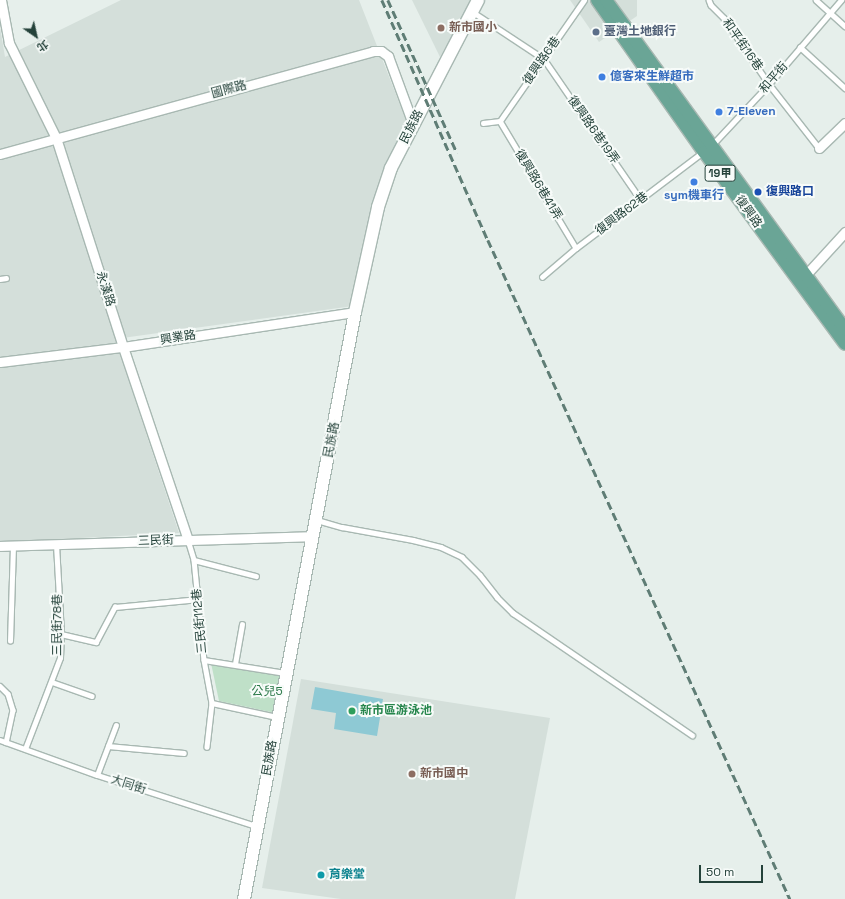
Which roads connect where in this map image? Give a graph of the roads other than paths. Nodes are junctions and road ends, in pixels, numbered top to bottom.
1 (2, 0) edge
2 (478, 0) edge
3 (584, 0) edge
4 (597, 0) edge
5 (606, 0) edge
6 (709, 0) edge
7 (816, 0) edge
8 (841, 0) edge
9 (472, 11) junction
10 (830, 12) junction
11 (845, 26) edge
12 (800, 47) junction
13 (544, 59) junction
14 (770, 84) junction
15 (845, 88) edge
16 (500, 122) junction
17 (482, 123) dead end
18 (845, 123) edge
19 (413, 124) junction
20 (56, 138) junction
21 (820, 148) joint
22 (708, 149) junction
23 (0, 154) edge
24 (642, 200) junction
25 (845, 232) edge
26 (576, 248) junction
27 (6, 278) dead end
28 (542, 278) dead end
29 (0, 279) edge
30 (803, 279) junction
31 (355, 312) junction
32 (845, 329) edge
33 (845, 344) edge
34 (123, 347) junction
35 (0, 362) edge
36 (316, 519) junction
37 (313, 536) junction
38 (188, 540) junction
39 (56, 544) junction
40 (0, 546) edge
41 (13, 546) junction
42 (194, 560) junction
43 (256, 576) dead end
44 (199, 599) junction
45 (242, 625) dead end
46 (61, 634) junction
47 (10, 641) dead end
48 (204, 660) junction
49 (235, 664) junction
50 (286, 673) junction
51 (52, 682) junction
52 (0, 686) edge
53 (92, 696) dead end
54 (212, 703) junction
55 (278, 717) junction
56 (116, 725) dead end
57 (692, 735) dead end
58 (0, 740) edge
59 (6, 742) junction
60 (108, 746) junction
61 (207, 746) dead end
62 (25, 749) junction
63 (184, 753) dead end
64 (97, 774) junction
65 (258, 826) junction
66 (244, 899) edge

1 - 20 street, 永漢路
2 - 9 street, 民族路
3 - 13 lane, 復興路6巷
4 - 22 main road, 復興路 / 19甲
5 - 22 main road, 復興路 / 19甲
6 - 14 lane, 和平街16巷
7 - 10 lane
8 - 10 lane, 和平街
9 - 13 lane
9 - 19 street, 民族路
10 - 11 lane
10 - 12 lane, 和平街
12 - 14 lane, 和平街
12 - 15 lane
13 - 16 lane, 復興路6巷
13 - 24 lane, 復興路6巷19弄
14 - 21 lane, 和平街16巷
14 - 22 lane, 和平街
16 - 17 lane
16 - 26 lane, 復興路6巷41弄
18 - 21 street
19 - 20 street, 國際路
19 - 31 street, 民族路
20 - 23 street, 國際路
20 - 34 street, 永漢路
22 - 24 lane, 復興路62巷
22 - 30 main road, 復興路 / 19甲
24 - 26 lane, 復興路62巷
25 - 30 street
26 - 28 lane, 復興路62巷
27 - 29 lane
30 - 32 main road, 復興路 / 19甲
30 - 33 main road, 復興路 / 19甲
31 - 34 street, 興業路
31 - 36 street, 民族路
34 - 35 street, 興業路
34 - 38 street, 永漢路
36 - 37 street, 民族路
36 - 57 lane
37 - 38 street, 三民街
37 - 50 street, 民族路
38 - 39 street, 三民街
38 - 42 lane, 三民街112巷
39 - 41 street, 三民街
39 - 46 lane, 三民街78巷
40 - 41 street, 三民街
41 - 47 lane
42 - 43 lane
42 - 44 lane, 三民街112巷
44 - 46 lane
44 - 48 lane, 三民街112巷
45 - 49 lane
46 - 51 lane, 三民街78巷
48 - 49 lane
48 - 54 lane, 三民街112巷
49 - 50 lane
50 - 55 street, 民族路
51 - 53 lane
51 - 62 lane, 三民街78巷
52 - 59 lane
54 - 55 lane
54 - 61 lane, 三民街112巷
55 - 65 street, 民族路
56 - 60 lane
58 - 59 lane, 大同街
59 - 62 lane, 大同街
60 - 63 lane
60 - 64 lane
62 - 64 lane, 大同街
64 - 65 lane, 大同街
65 - 66 street, 民族路

